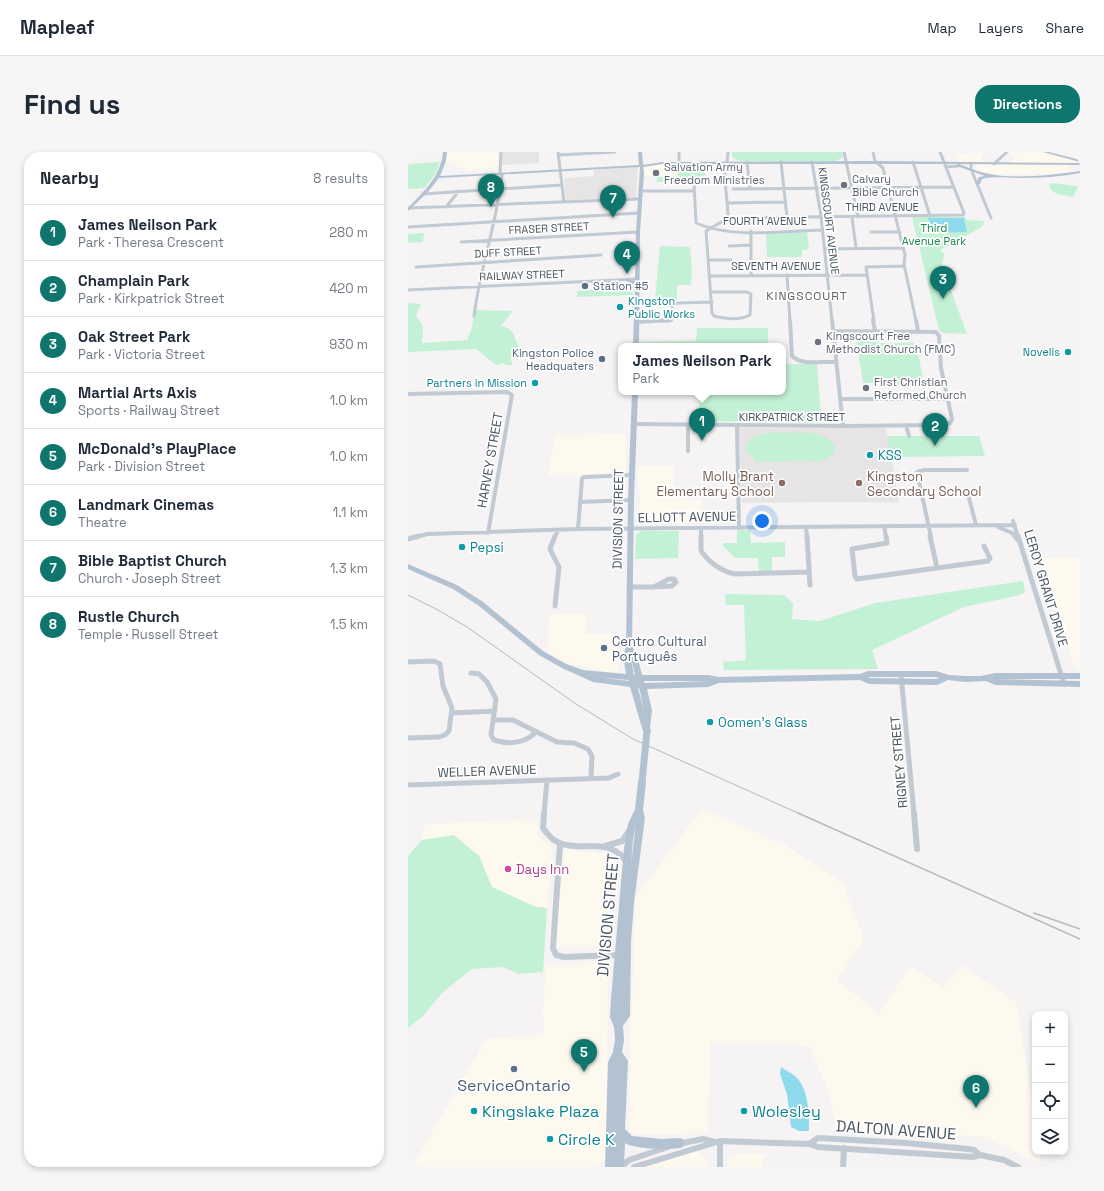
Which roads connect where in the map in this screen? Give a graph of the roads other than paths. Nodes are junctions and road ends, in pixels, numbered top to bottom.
1 (444, 152) edge
2 (501, 152) edge
3 (614, 152) edge
4 (640, 152) edge
5 (679, 152) edge
6 (844, 152) edge
7 (873, 152) edge
8 (940, 152) edge
9 (1007, 152) edge
10 (1046, 152) edge
11 (558, 154) edge
12 (728, 154) edge
13 (845, 157) junction
14 (1079, 160) edge
15 (741, 162) junction
16 (747, 162) junction
17 (781, 162) junction
18 (812, 162) junction
19 (834, 162) junction
20 (846, 162) junction
21 (863, 162) junction
22 (876, 162) junction
23 (888, 162) junction
24 (913, 162) junction
25 (662, 163) junction
26 (679, 163) junction
27 (728, 163) junction
28 (971, 163) junction
29 (994, 164) junction
30 (1071, 164) junction
31 (1080, 164) edge
32 (945, 165) junction
33 (882, 167) junction
34 (963, 167) junction
35 (641, 168) junction
36 (972, 170) junction
37 (560, 171) junction
38 (1080, 172) edge
39 (501, 174) junction
40 (1072, 174) junction
41 (974, 176) junction
42 (998, 176) junction
43 (437, 178) junction
44 (694, 183) dead end
45 (978, 184) junction
46 (562, 185) junction
47 (921, 187) junction
48 (954, 187) junction
49 (501, 188) junction
50 (784, 188) junction
51 (816, 188) junction
52 (852, 188) junction
53 (888, 188) junction
54 (733, 189) dead end
55 (750, 189) junction
56 (459, 191) junction
57 (640, 191) junction
58 (694, 191) junction
59 (423, 194) junction
60 (640, 199) junction
61 (564, 202) junction
62 (785, 202) junction
63 (728, 203) junction
64 (499, 204) junction
65 (446, 207) junction
66 (409, 209) edge
67 (639, 213) junction
68 (896, 216) junction
69 (930, 216) junction
70 (787, 217) junction
71 (821, 217) junction
72 (852, 217) junction
73 (858, 217) junction
74 (728, 218) junction
75 (991, 218) dead end
76 (494, 222) junction
77 (408, 227) edge
78 (709, 228) junction
79 (822, 230) junction
80 (750, 231) junction
81 (638, 232) junction
82 (870, 232) dead end
83 (900, 232) junction
84 (490, 240) junction
85 (461, 242) dead end
86 (750, 245) junction
87 (729, 246) dead end
88 (856, 248) junction
89 (903, 248) junction
90 (824, 249) junction
91 (601, 255) dead end
92 (709, 260) junction
93 (731, 260) dead end
94 (484, 262) junction
95 (416, 266) dead end
96 (904, 266) junction
97 (751, 275) junction
98 (787, 275) junction
99 (827, 275) junction
100 (866, 275) junction
101 (710, 276) junction
102 (626, 280) joint
103 (637, 282) junction
104 (478, 286) junction
105 (408, 290) edge
106 (712, 292) junction
107 (712, 302) junction
108 (474, 316) dead end
109 (636, 322) junction
110 (833, 331) junction
111 (875, 331) junction
112 (918, 331) junction
113 (636, 343) edge
114 (836, 362) junction
115 (408, 394) edge
116 (634, 395) edge
117 (841, 399) junction
118 (948, 399) junction
119 (634, 424) junction
120 (688, 424) junction
121 (737, 425) junction
122 (906, 425) junction
123 (843, 426) junction
124 (909, 436) dead end
125 (688, 451) dead end
126 (966, 470) dead end
127 (632, 475) junction
128 (969, 498) dead end
129 (631, 500) junction
130 (580, 502) junction
131 (1014, 523) joint
132 (976, 525) junction
133 (993, 525) junction
134 (884, 526) junction
135 (928, 526) junction
136 (806, 527) junction
137 (700, 528) junction
138 (739, 528) junction
139 (578, 529) junction
140 (632, 529) junction
141 (558, 530) junction
142 (488, 533) junction
143 (408, 539) edge
144 (1020, 544) junction
145 (984, 546) dead end
146 (408, 566) edge
147 (937, 568) junction
148 (809, 572) junction
149 (810, 585) dead end
150 (629, 587) junction
151 (654, 587) dead end
152 (555, 606) dead end
153 (630, 646) junction
154 (408, 662) edge
155 (582, 672) junction
156 (470, 673) dead end
157 (1062, 676) junction
158 (1080, 676) edge
159 (631, 677) junction
160 (640, 678) junction
161 (901, 678) junction
162 (987, 678) junction
163 (719, 680) junction
164 (1064, 684) junction
165 (1080, 684) edge
166 (634, 685) junction
167 (643, 686) junction
168 (495, 711) junction
169 (452, 713) junction
170 (494, 720) junction
171 (646, 731) junction
172 (536, 732) junction
173 (408, 738) edge
174 (618, 774) dead end
175 (591, 778) junction
176 (547, 780) junction
177 (408, 785) edge
178 (639, 810) junction
179 (632, 824) junction
180 (560, 845) junction
181 (604, 847) junction
182 (917, 849) dead end
183 (627, 863) junction
184 (623, 955) junction
185 (618, 1055) junction
186 (621, 1132) junction
187 (717, 1142) junction
188 (679, 1143) junction
189 (809, 1144) junction
190 (844, 1148) junction
191 (980, 1155) junction
192 (610, 1167) edge
193 (620, 1167) edge
194 (634, 1167) edge
195 (720, 1167) edge
196 (843, 1167) edge
197 (1018, 1167) edge

1 - 43 main road
2 - 39 street
3 - 11 street
4 - 35 main road
5 - 26 street
6 - 13 street
7 - 22 street
8 - 32 street
9 - 29 street
10 - 14 main road
11 - 37 street
12 - 15 main road
12 - 27 street
13 - 19 main road
13 - 20 street
14 - 30 main road
15 - 16 main road
15 - 27 main road
16 - 17 main road
16 - 55 street
17 - 18 main road
17 - 50 street
18 - 19 main road
18 - 51 street, KINGSCOURT AVENUE
19 - 20 main road
20 - 21 main road
20 - 52 street
21 - 22 main road
21 - 33 main road
22 - 23 main road
22 - 33 street
23 - 24 main road
23 - 33 main road
24 - 32 main road
24 - 47 street
25 - 26 main road
25 - 35 main road
25 - 35 main road
26 - 27 main road
27 - 63 street
28 - 29 main road
28 - 32 main road
28 - 36 street
29 - 30 main road
30 - 31 main road
30 - 40 main road
32 - 34 main road
32 - 48 street
33 - 53 street
34 - 36 main road
34 - 41 main road
35 - 37 main road
35 - 57 main road
36 - 41 street
36 - 42 main road
37 - 39 main road
37 - 46 street
38 - 40 main road
39 - 43 main road
39 - 49 street
40 - 42 main road
41 - 45 street
42 - 45 main road
43 - 59 main road
44 - 58 street
45 - 75 street
46 - 49 street
46 - 61 street
47 - 48 street
47 - 53 street
47 - 69 street
48 - 69 street, THIRD AVENUE
49 - 56 street
49 - 64 street
50 - 51 street
50 - 55 street
50 - 62 street
51 - 52 street
51 - 71 street, KINGSCOURT AVENUE
52 - 53 street
52 - 73 street
53 - 68 street
54 - 55 street
56 - 59 street
56 - 65 street
57 - 58 street
57 - 60 main road
58 - 78 street
59 - 66 main road
60 - 61 street
60 - 67 main road
61 - 64 street
62 - 63 street
62 - 70 street
63 - 74 street
64 - 65 street
64 - 76 street
65 - 66 street
67 - 76 street
67 - 81 main road
68 - 69 street, THIRD AVENUE
68 - 73 street, THIRD AVENUE
68 - 83 street
70 - 71 street, THIRD AVENUE
70 - 74 street, THIRD AVENUE
71 - 72 street, THIRD AVENUE
71 - 79 street, KINGSCOURT AVENUE
72 - 73 street, THIRD AVENUE
72 - 88 street
74 - 78 street
76 - 77 street
76 - 84 street
78 - 80 street, FOURTH AVENUE
78 - 92 street
79 - 80 street, FOURTH AVENUE
79 - 90 street, KINGSCOURT AVENUE
80 - 86 street
81 - 84 street, FRASER STREET
81 - 103 main road
82 - 83 street
83 - 89 street
84 - 85 street, FRASER STREET
84 - 94 street
86 - 87 street
86 - 97 street
88 - 89 street
88 - 90 street
89 - 96 street
90 - 99 street, KINGSCOURT AVENUE
91 - 94 street, DUFF STREET
92 - 93 street
92 - 101 street
94 - 95 street, DUFF STREET
94 - 104 street
96 - 100 street
96 - 112 street
97 - 98 street, SEVENTH AVENUE
97 - 101 street, SEVENTH AVENUE
98 - 99 street, SEVENTH AVENUE
98 - 114 street
99 - 100 street, SEVENTH AVENUE
99 - 110 street, KINGSCOURT AVENUE
100 - 111 street
101 - 106 street
102 - 103 main road
102 - 104 street, RAILWAY STREET
103 - 109 main road
104 - 105 street, RAILWAY STREET
104 - 108 street
106 - 107 street
106 - 107 street
107 - 109 street
109 - 113 main road
110 - 111 street
110 - 114 street, KINGSCOURT AVENUE
111 - 112 street
112 - 118 street
114 - 117 street, KINGSCOURT AVENUE
115 - 142 street, HARVEY STREET
116 - 119 main road, DIVISION STREET
117 - 118 street
117 - 123 street, KINGSCOURT AVENUE
118 - 122 street, KIRKPATRICK STREET
119 - 120 street, KIRKPATRICK STREET
119 - 127 main road, DIVISION STREET
120 - 121 street, KIRKPATRICK STREET
120 - 125 street
121 - 123 street, KIRKPATRICK STREET
121 - 138 street
122 - 123 street, KIRKPATRICK STREET
122 - 124 street
126 - 135 street
127 - 129 main road, DIVISION STREET
127 - 130 street
128 - 132 street
129 - 130 street
129 - 140 main road, DIVISION STREET
130 - 139 street
131 - 133 street, ELLIOTT AVENUE
131 - 144 street, LEROY GRANT DRIVE
132 - 133 street, ELLIOTT AVENUE
132 - 135 street, ELLIOTT AVENUE
133 - 144 street
134 - 135 street, ELLIOTT AVENUE
134 - 136 street, ELLIOTT AVENUE
134 - 147 street
135 - 147 street
136 - 138 street, ELLIOTT AVENUE
136 - 148 street
137 - 138 street, ELLIOTT AVENUE
137 - 140 street, ELLIOTT AVENUE
137 - 148 street
139 - 140 street, ELLIOTT AVENUE
139 - 141 street, ELLIOTT AVENUE
140 - 150 main road, DIVISION STREET
141 - 142 street, ELLIOTT AVENUE
141 - 152 street
142 - 143 street, ELLIOTT AVENUE
144 - 157 street, LEROY GRANT DRIVE
145 - 147 street
146 - 155 main road
148 - 149 street
150 - 151 street
150 - 153 main road, DIVISION STREET
153 - 159 main road, DIVISION STREET
153 - 160 main road, DIVISION STREET
154 - 169 street
155 - 159 main road
155 - 166 main road
156 - 168 street
157 - 158 main road
157 - 162 main road
157 - 164 street, LEROY GRANT DRIVE
159 - 160 main road
159 - 166 main road, DIVISION STREET
160 - 163 main road
160 - 167 main road, DIVISION STREET
161 - 162 main road
161 - 163 main road
161 - 182 street, RIGNEY STREET
162 - 164 main road
163 - 167 main road
164 - 165 main road
166 - 167 main road
166 - 171 main road, DIVISION STREET
167 - 171 main road, DIVISION STREET
168 - 169 street
168 - 170 street
169 - 173 street
170 - 172 street
170 - 172 street
171 - 178 main road, DIVISION STREET, bridge
172 - 175 street
174 - 175 street
175 - 176 street
176 - 177 street, WELLER AVENUE
176 - 180 street, WELLER AVENUE
178 - 179 main road, DIVISION STREET
178 - 184 main road, DIVISION STREET
179 - 181 street
179 - 183 main road, DIVISION STREET
180 - 181 street
180 - 184 street
181 - 183 street
183 - 184 main road, DIVISION STREET
184 - 185 main road, DIVISION STREET
185 - 186 main road, DIVISION STREET
185 - 192 main road, DIVISION STREET
186 - 188 main road
186 - 193 main road, DIVISION STREET
187 - 188 street, DALTON AVENUE
187 - 189 street, DALTON AVENUE
187 - 194 street, DALTON AVENUE
187 - 195 street
188 - 193 street, DALTON AVENUE
189 - 190 street, DALTON AVENUE
189 - 191 street, DALTON AVENUE
190 - 191 street, DALTON AVENUE
190 - 196 street
191 - 197 street, DALTON AVENUE

